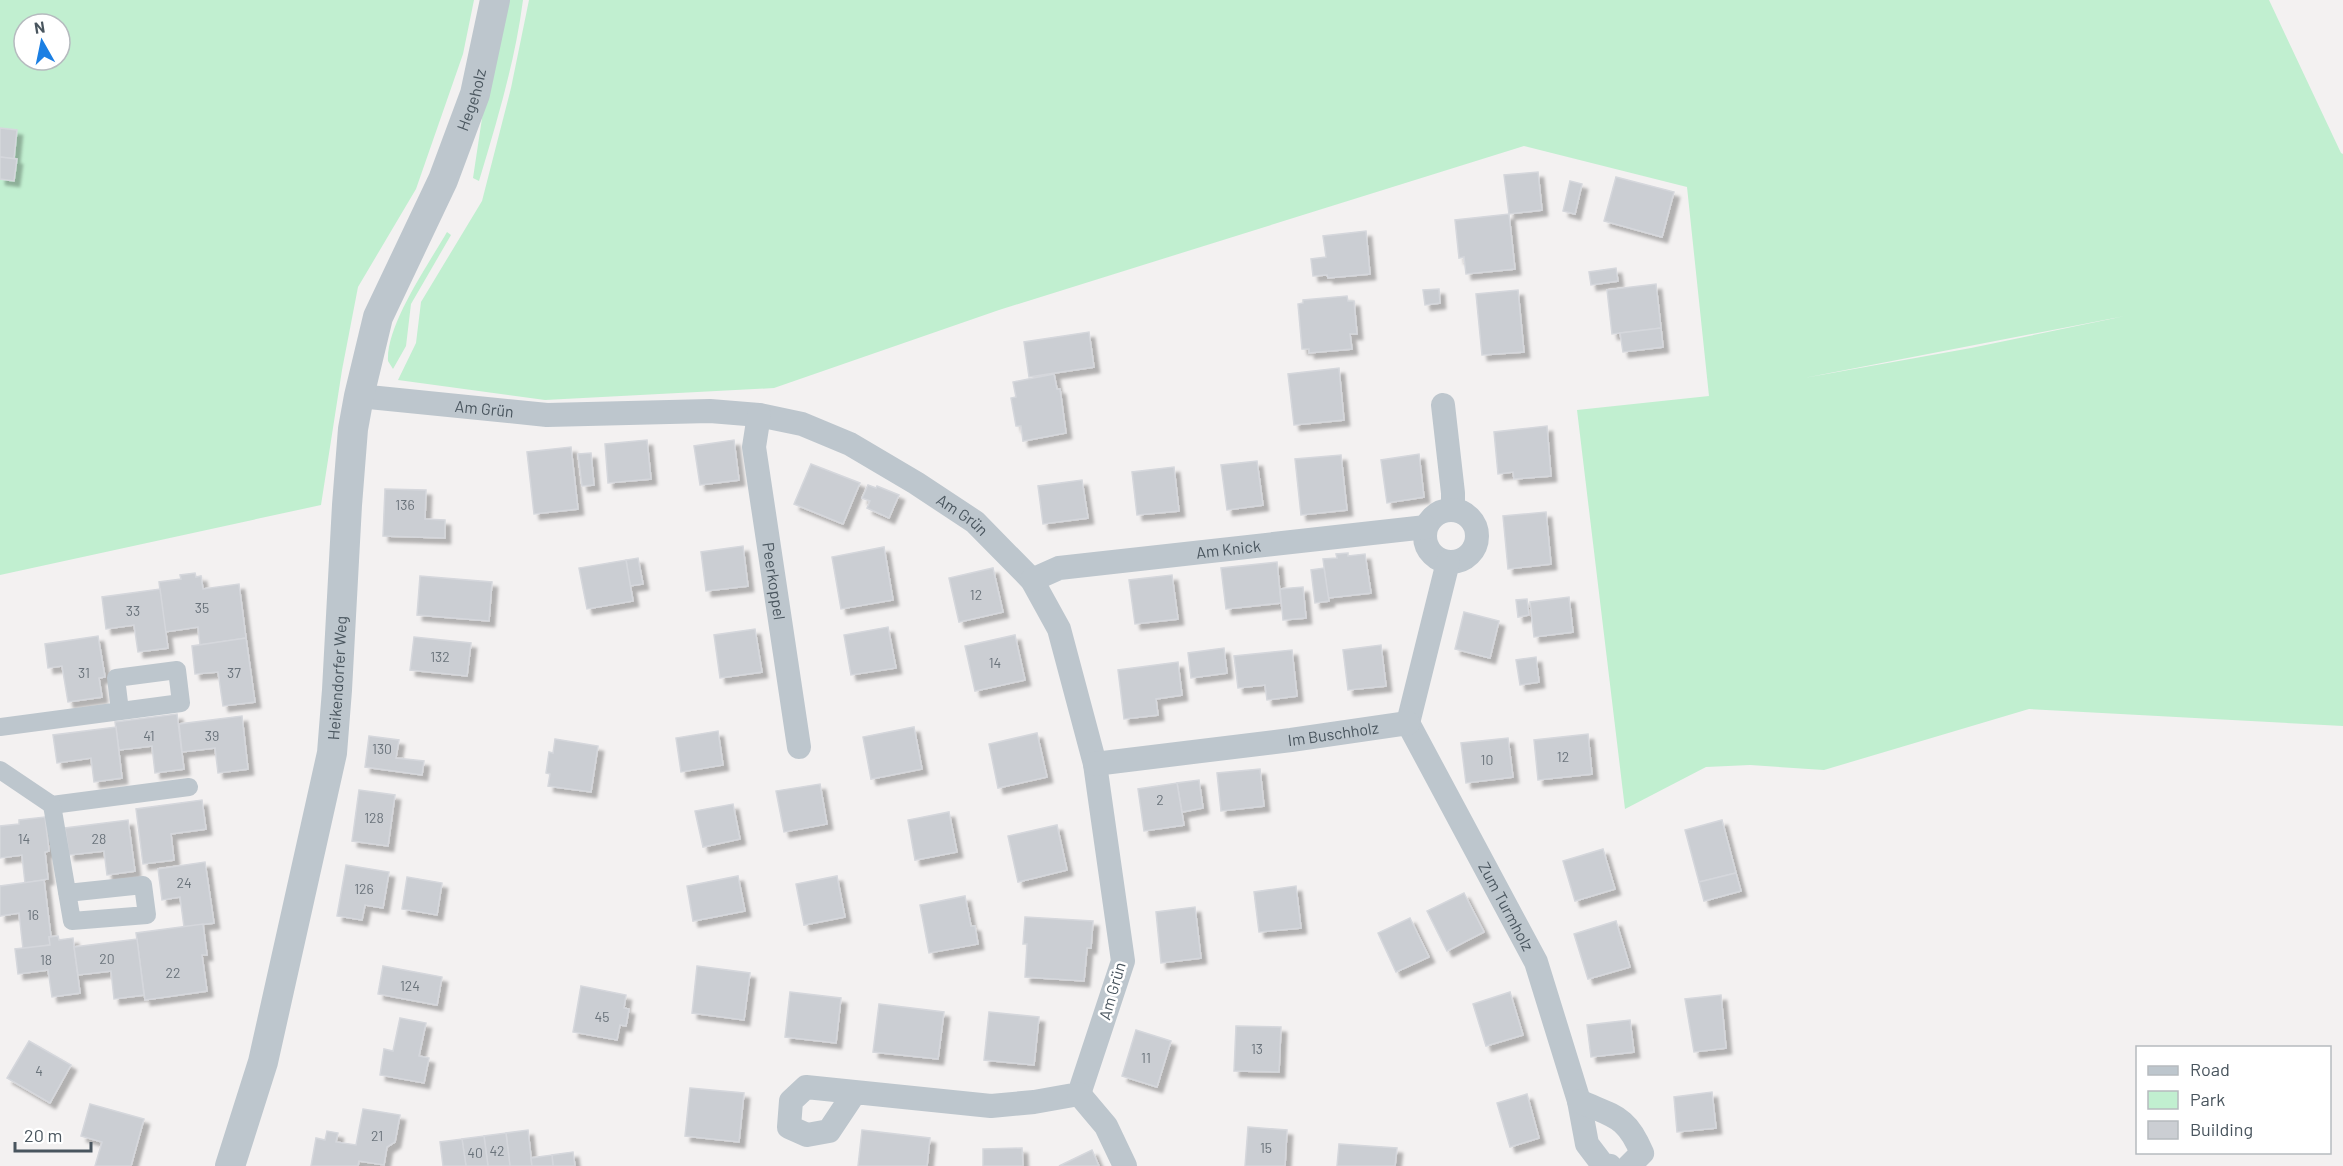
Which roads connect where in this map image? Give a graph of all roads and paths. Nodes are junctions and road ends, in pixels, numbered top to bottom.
1 (495, 0) edge
2 (436, 194) joint
3 (359, 396) junction
4 (1443, 405) dead end
5 (759, 415) junction
6 (1453, 509) junction
7 (1426, 527) junction
8 (1448, 562) junction
9 (1032, 580) junction
10 (120, 711) dead end
11 (1408, 723) junction
12 (0, 727) edge
13 (799, 747) dead end
14 (1095, 764) junction
15 (0, 770) edge
16 (189, 787) dead end
17 (52, 805) junction
18 (67, 893) dead end
19 (855, 1092) dead end
20 (1079, 1094) junction
21 (1579, 1101) junction
22 (230, 1166) edge
23 (1125, 1166) edge
24 (1610, 1166) edge
25 (1629, 1166) edge

1 - 2 street, Hegeholz
2 - 3 street, Heikendorfer Weg
3 - 5 street, Am Grün
3 - 22 street, Heikendorfer Weg
4 - 6 street
5 - 9 street, Am Grün
5 - 13 street, Peerkoppel
6 - 7 street
6 - 8 street
7 - 8 street
7 - 9 street, Am Knick
8 - 11 street
9 - 14 street, Am Grün
10 - 12 street
11 - 14 street, Im Buschholz
11 - 21 street, Zum Turmholz
14 - 20 street, Am Grün
15 - 17 street
16 - 17 street
17 - 18 street
19 - 20 street
20 - 23 street
21 - 24 street, Zum Turmholz
21 - 25 street

